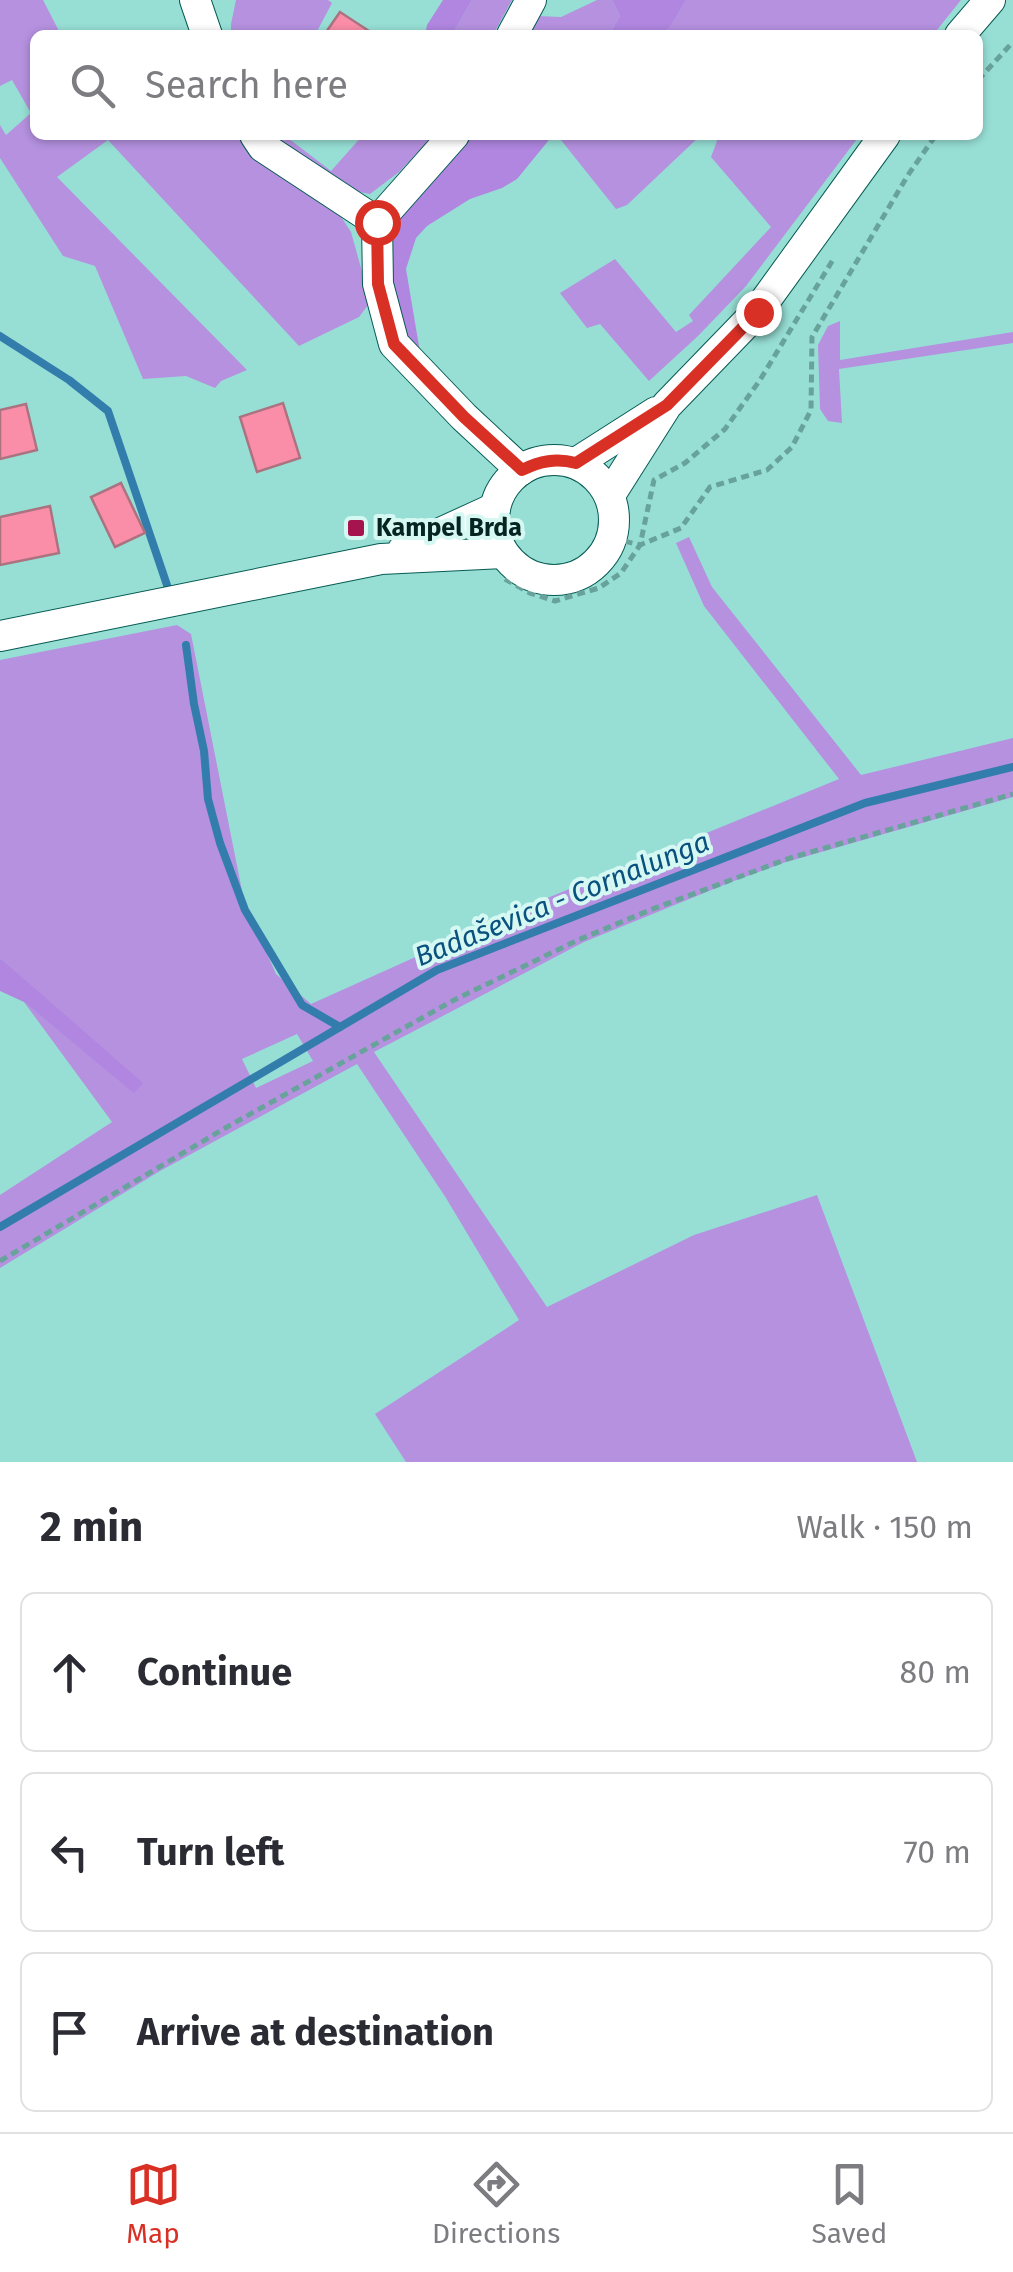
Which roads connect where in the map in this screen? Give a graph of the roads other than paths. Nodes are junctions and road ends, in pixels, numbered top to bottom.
1 (195, 0) edge
2 (531, 0) edge
3 (990, 0) edge
4 (204, 30) edge
5 (515, 30) edge
6 (964, 30) edge
7 (258, 140) edge
8 (450, 140) edge
9 (881, 140) edge
10 (377, 222) junction
11 (667, 405) junction
12 (576, 463) junction
13 (522, 470) junction
14 (610, 495) junction
15 (495, 508) junction
16 (503, 553) junction
17 (381, 559) junction
18 (0, 636) edge

1 - 4 street
2 - 5 street
3 - 6 street
7 - 10 street
8 - 10 street
9 - 11 street
10 - 13 street
11 - 12 street
11 - 14 street
12 - 13 street
12 - 14 street
13 - 15 street
14 - 16 street
15 - 16 street
15 - 17 street
16 - 17 street
17 - 18 street

